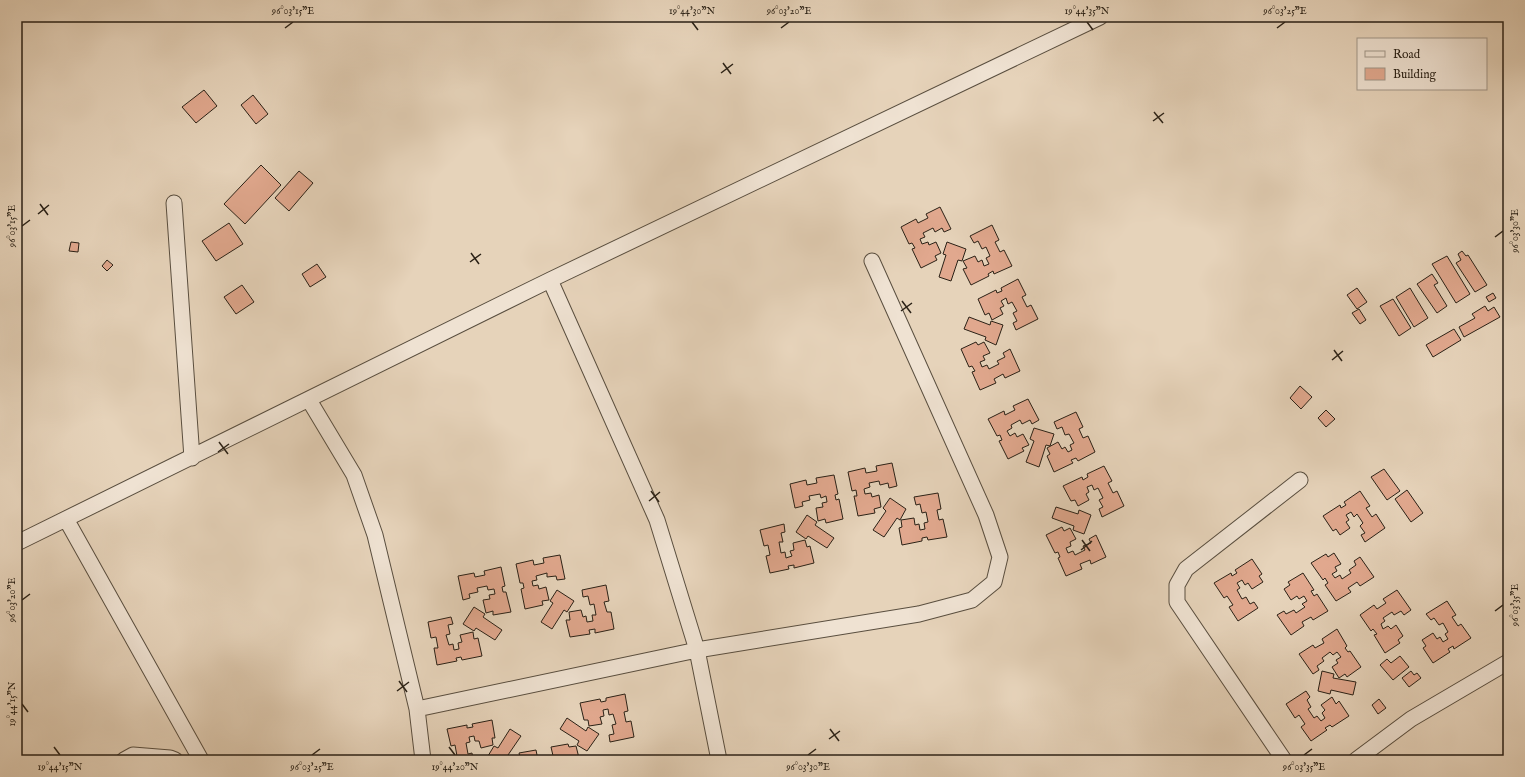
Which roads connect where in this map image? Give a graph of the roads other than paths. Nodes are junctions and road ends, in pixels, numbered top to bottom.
1 (1100, 17) edge
2 (174, 203) dead end
3 (872, 261) dead end
4 (550, 280) junction
5 (309, 400) junction
6 (192, 458) junction
7 (1300, 480) dead end
8 (66, 519) junction
9 (17, 543) edge
10 (697, 650) junction
11 (1508, 662) edge
12 (417, 709) junction
13 (124, 760) edge
14 (174, 760) edge
15 (201, 760) edge
16 (423, 760) edge
17 (719, 760) edge
18 (1284, 760) edge
19 (1356, 760) edge

1 - 4 street
2 - 6 street
3 - 10 street
4 - 5 street
4 - 10 street
5 - 6 street
5 - 12 street
6 - 8 street
7 - 18 street
8 - 9 street
8 - 15 street
10 - 12 street
10 - 17 street
11 - 19 street
12 - 16 street
13 - 14 street

